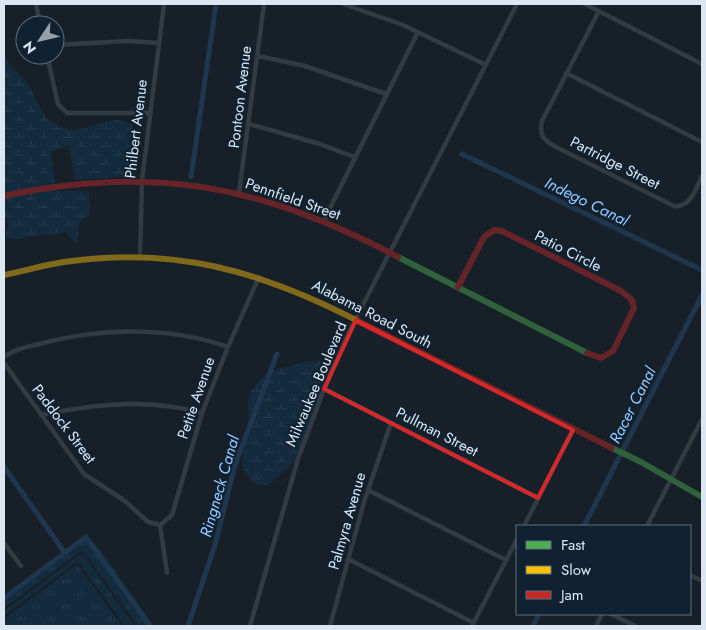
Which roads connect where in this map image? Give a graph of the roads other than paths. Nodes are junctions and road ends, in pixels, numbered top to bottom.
1 (164, 4) edge
2 (264, 4) edge
3 (342, 4) edge
4 (518, 4) edge
5 (585, 4) edge
6 (599, 11) junction
7 (418, 32) junction
8 (65, 44) edge
9 (159, 44) junction
10 (258, 56) junction
11 (702, 64) edge
12 (49, 65) edge
13 (486, 65) junction
14 (566, 73) junction
15 (386, 94) junction
16 (150, 113) junction
17 (249, 124) junction
18 (702, 142) edge
19 (354, 157) junction
20 (702, 176) edge
21 (142, 181) junction
22 (239, 193) junction
23 (4, 196) edge
24 (324, 220) junction
25 (390, 253) junction
26 (140, 257) junction
27 (4, 275) edge
28 (259, 277) junction
29 (458, 287) junction
30 (356, 320) junction
31 (228, 348) junction
32 (4, 357) edge
33 (606, 357) joint
34 (4, 363) edge
35 (324, 389) junction
36 (202, 413) junction
37 (41, 415) junction
38 (702, 419) edge
39 (391, 423) junction
40 (573, 430) junction
41 (670, 480) junction
42 (368, 490) junction
43 (702, 497) edge
44 (538, 498) junction
45 (160, 525) junction
46 (524, 525) edge
47 (648, 525) edge
48 (516, 541) edge
49 (4, 545) edge
50 (348, 559) junction
51 (506, 560) junction
52 (22, 566) dead end
53 (168, 573) dead end
54 (613, 615) edge
55 (473, 625) edge
56 (250, 626) edge
57 (330, 626) edge
58 (635, 626) edge

1 - 9 street, Philbert Avenue
2 - 10 street, Pontoon Avenue
3 - 7 street
4 - 13 street, Milwaukee Boulevard
5 - 6 street
6 - 11 street
6 - 14 street
7 - 13 street
7 - 15 street
8 - 9 street
9 - 16 street, Philbert Avenue
10 - 15 street
10 - 17 street, Pontoon Avenue
12 - 16 street
13 - 25 street, Milwaukee Boulevard
14 - 18 street
14 - 20 street, Partridge Street
15 - 19 street
16 - 21 street, Philbert Avenue
17 - 19 street
17 - 22 street, Pontoon Avenue
19 - 24 street
21 - 22 street, Pennfield Street
21 - 23 street, Pennfield Street
21 - 26 street, Philbert Avenue
22 - 24 street, Pennfield Street
24 - 25 street, Pennfield Street
25 - 29 street, Pennfield Street
25 - 30 street, Milwaukee Boulevard
26 - 27 street, Alabama Road South
26 - 28 street, Alabama Road South
28 - 30 street, Alabama Road South
28 - 31 street, Petite Avenue
29 - 33 street, Pennfield Street
29 - 33 street, Patio Circle
30 - 35 street, Milwaukee Boulevard
30 - 40 street, Alabama Road South
31 - 32 street
31 - 36 street, Petite Avenue
34 - 37 street, Paddock Street
35 - 39 street, Pullman Street
35 - 56 street, Milwaukee Boulevard
36 - 37 street
36 - 45 street, Petite Avenue
37 - 45 street, Paddock Street
38 - 41 street
39 - 42 street, Palmyra Avenue
39 - 44 street, Pullman Street
40 - 41 street, Alabama Road South
40 - 44 street
41 - 43 street, Alabama Road South
41 - 47 street
42 - 50 street, Palmyra Avenue
42 - 51 street
44 - 46 street
45 - 53 street
48 - 51 street
49 - 52 street
50 - 55 street
50 - 57 street, Palmyra Avenue
51 - 55 street
54 - 58 street

